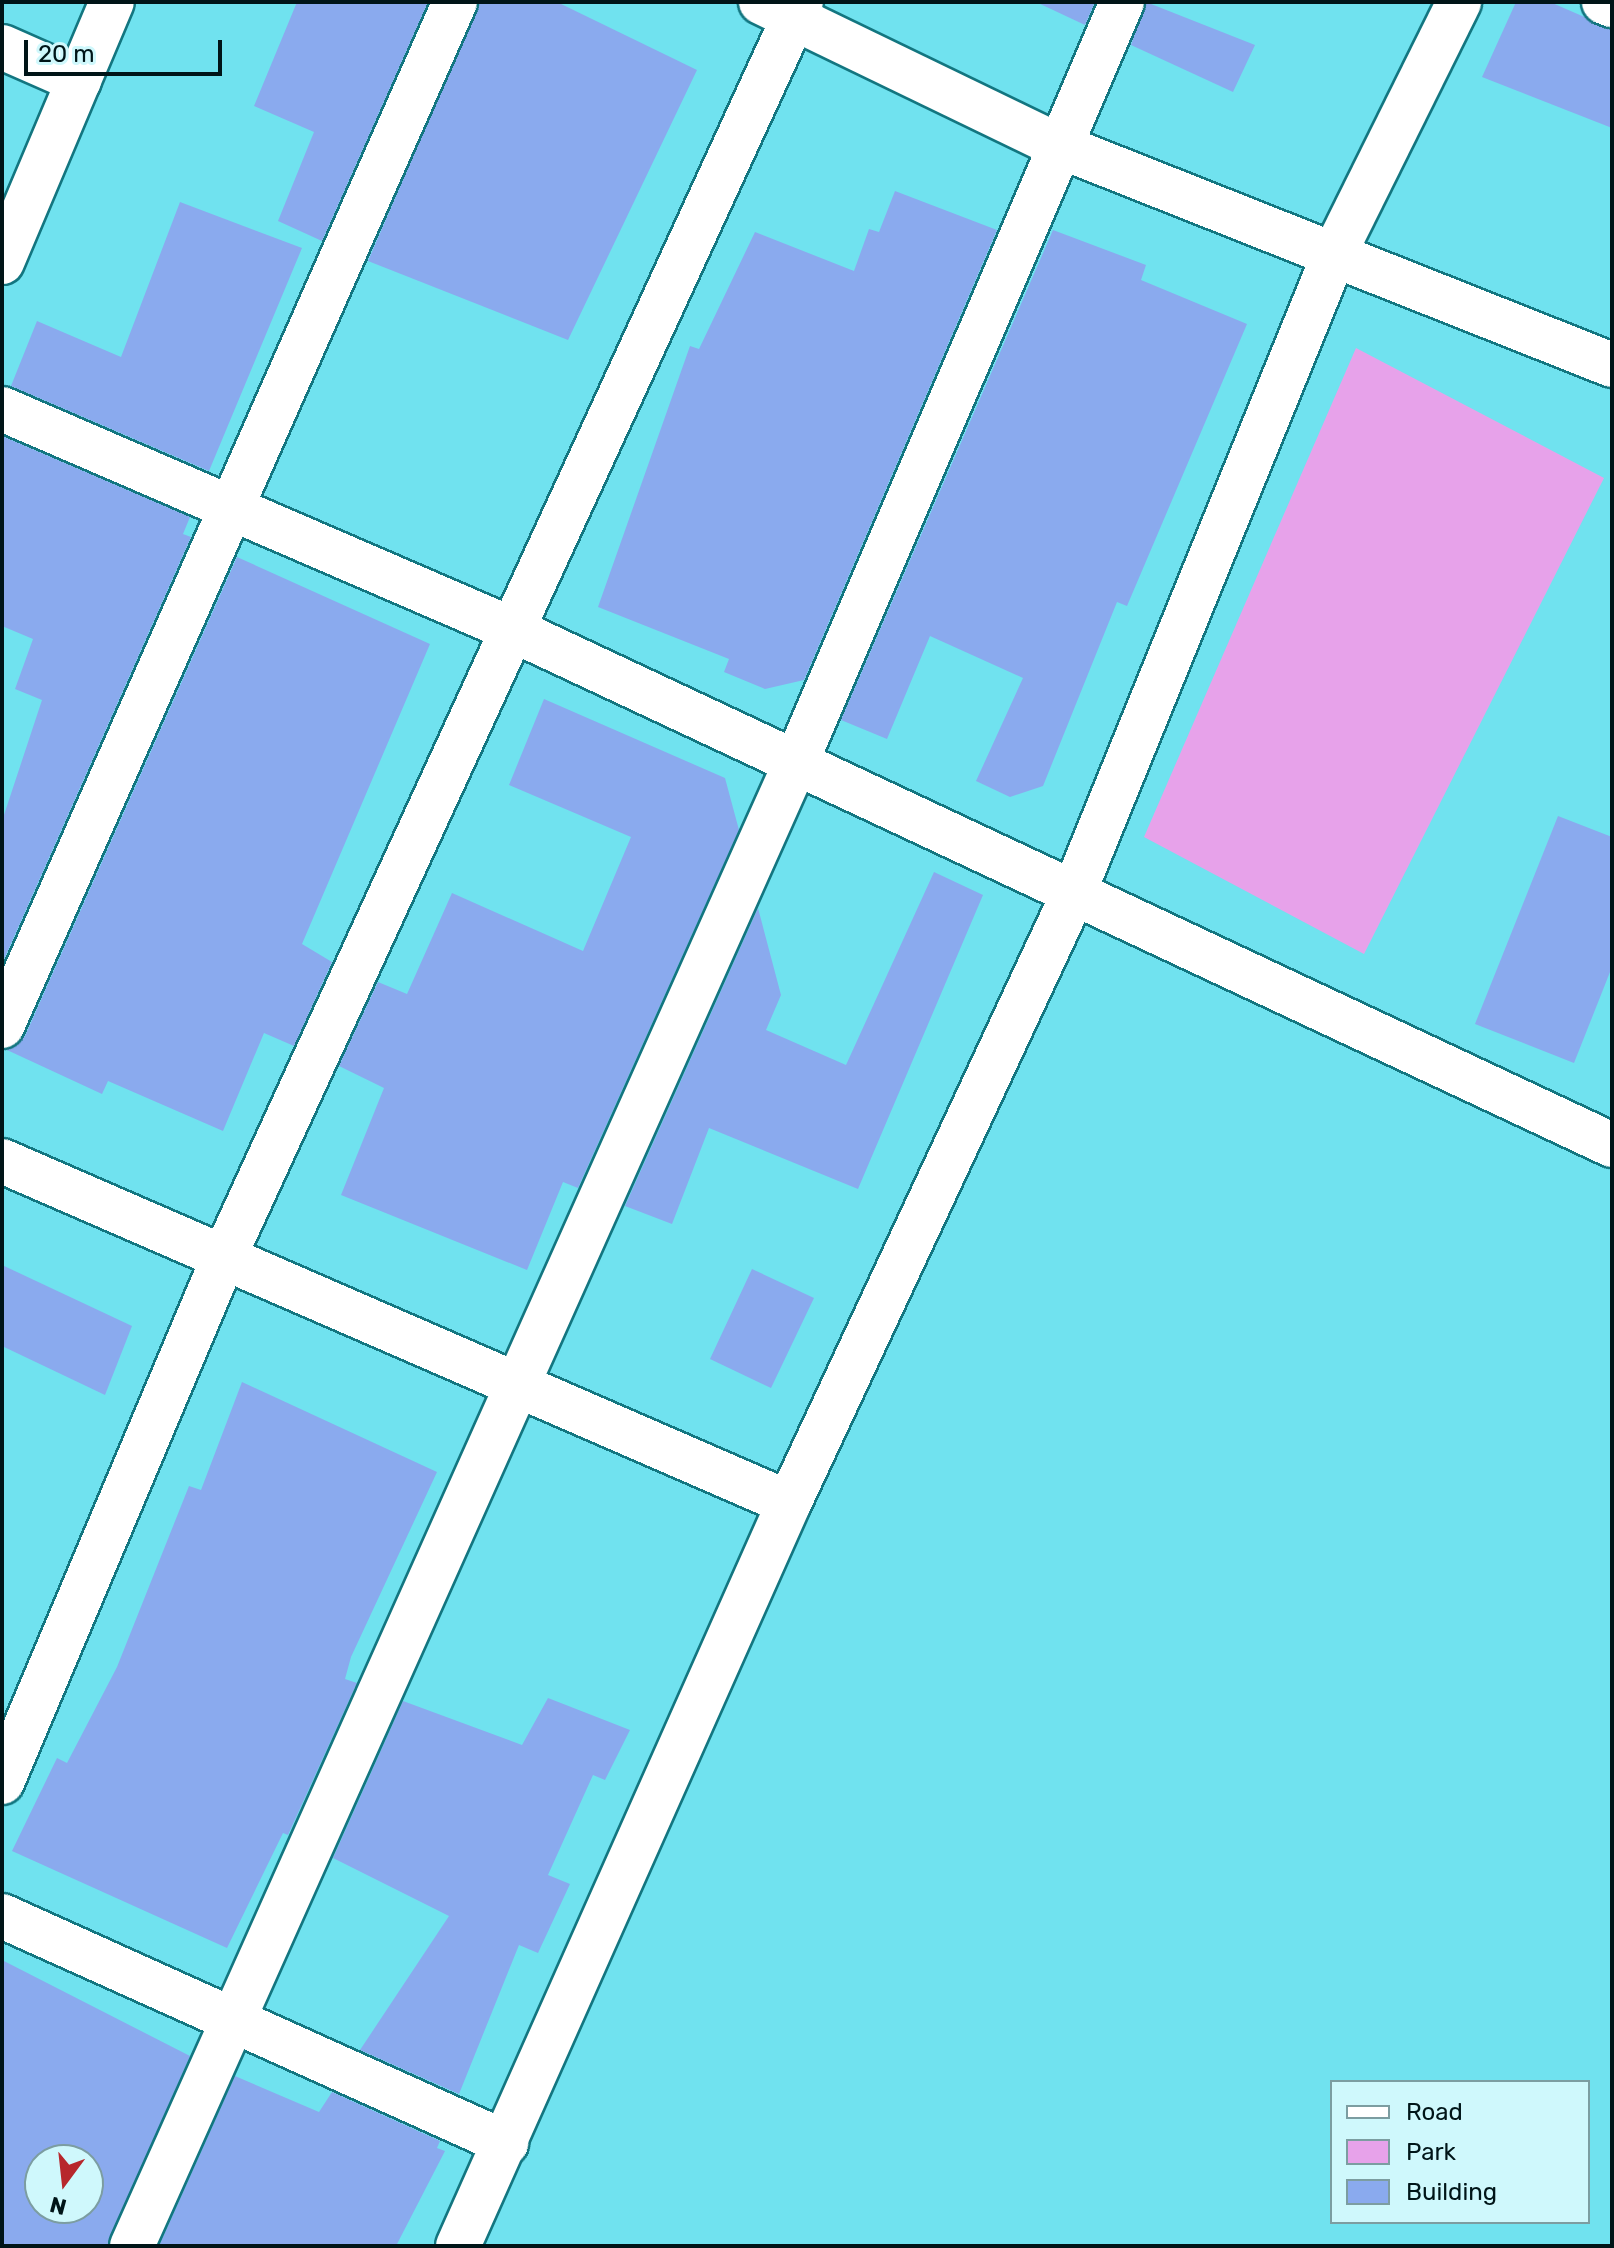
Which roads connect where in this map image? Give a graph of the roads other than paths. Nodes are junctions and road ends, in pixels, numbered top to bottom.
1 (112, 2) edge
2 (455, 2) edge
3 (1122, 2) edge
4 (1459, 2) edge
5 (1604, 2) edge
6 (1612, 5) edge
7 (785, 8) edge
8 (2, 47) edge
9 (79, 81) junction
10 (1057, 145) junction
11 (1336, 250) junction
12 (2, 262) edge
13 (1612, 365) edge
14 (2, 409) edge
15 (237, 505) junction
16 (511, 629) junction
17 (794, 767) junction
18 (1072, 897) junction
19 (2, 1026) edge
20 (1612, 1145) edge
21 (2, 1161) edge
22 (224, 1257) junction
23 (516, 1383) junction
24 (789, 1503) junction
25 (2, 1782) edge
26 (2, 1916) edge
27 (235, 2020) junction
28 (506, 2143) junction
29 (132, 2246) edge
30 (458, 2246) edge

1 - 9 street
2 - 15 street
3 - 10 street
4 - 11 street
5 - 6 street
7 - 10 street
7 - 16 street
8 - 9 street
9 - 12 street
10 - 11 street
10 - 17 street
11 - 13 street
11 - 18 street
14 - 15 street
15 - 16 street
15 - 19 street
16 - 17 street
16 - 22 street
17 - 18 street
17 - 23 street
18 - 20 street
18 - 24 street
21 - 22 street
22 - 23 street
22 - 25 street
23 - 24 street
23 - 27 street
24 - 28 street
26 - 27 street
27 - 28 street
27 - 29 street
28 - 30 street

